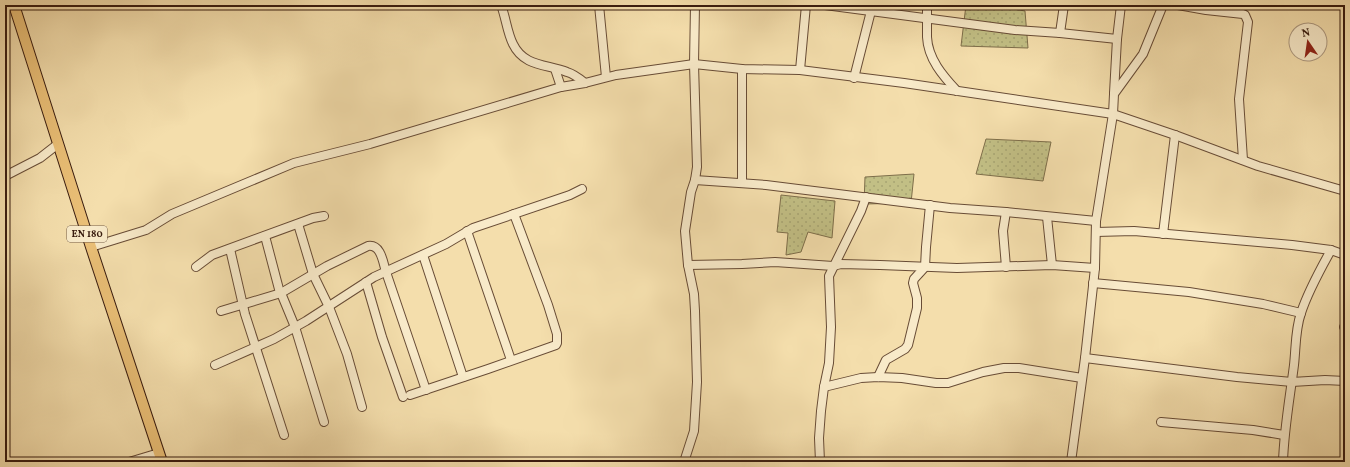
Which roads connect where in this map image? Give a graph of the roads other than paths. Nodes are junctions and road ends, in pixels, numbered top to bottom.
1 (14, 5) edge
2 (502, 5) edge
3 (600, 5) edge
4 (695, 5) edge
5 (806, 5) edge
6 (824, 5) edge
7 (927, 5) edge
8 (1064, 5) edge
9 (1121, 5) edge
10 (1163, 5) edge
11 (1178, 5) edge
12 (866, 8) edge
13 (1220, 8) edge
14 (928, 18) junction
15 (1060, 33) junction
16 (1117, 39) junction
17 (694, 64) junction
18 (555, 69) junction
19 (742, 69) junction
20 (800, 70) junction
21 (606, 77) junction
22 (854, 78) junction
23 (585, 83) junction
24 (561, 87) junction
25 (957, 91) junction
26 (1114, 94) junction
27 (1113, 114) junction
28 (1175, 135) junction
29 (58, 144) junction
30 (1244, 160) junction
31 (5, 176) edge
32 (695, 180) junction
33 (742, 182) junction
34 (582, 189) dead end
35 (1345, 192) edge
36 (866, 197) junction
37 (930, 205) junction
38 (1006, 212) junction
39 (514, 214) junction
40 (324, 216) dead end
41 (1047, 217) junction
42 (1096, 221) junction
43 (298, 224) junction
44 (467, 231) junction
45 (1096, 232) junction
46 (1163, 234) junction
47 (265, 236) junction
48 (91, 247) junction
49 (230, 249) junction
50 (1332, 250) junction
51 (423, 255) junction
52 (1345, 255) edge
53 (688, 265) junction
54 (834, 266) junction
55 (1052, 266) junction
56 (196, 267) dead end
57 (925, 267) junction
58 (1006, 267) junction
59 (1095, 268) junction
60 (386, 272) junction
61 (313, 274) junction
62 (366, 282) junction
63 (1093, 283) junction
64 (280, 293) junction
65 (242, 304) junction
66 (329, 307) junction
67 (221, 311) dead end
68 (1301, 313) junction
69 (295, 328) junction
70 (255, 348) junction
71 (1085, 358) junction
72 (512, 360) junction
73 (215, 365) dead end
74 (463, 377) junction
75 (878, 377) junction
76 (1082, 378) junction
77 (1345, 381) edge
78 (1292, 382) junction
79 (824, 387) junction
80 (426, 390) junction
81 (362, 407) dead end
82 (324, 422) dead end
83 (1161, 422) dead end
84 (284, 435) dead end
85 (1284, 435) junction
86 (161, 457) edge
87 (129, 462) edge
88 (684, 462) edge
89 (820, 462) edge
90 (1071, 462) edge
91 (1282, 462) edge

1 - 29 main road, EN 180
2 - 18 street
3 - 21 street
4 - 17 street
5 - 20 street
6 - 12 street
7 - 14 street
8 - 15 street
9 - 16 street
10 - 26 street
11 - 13 street
12 - 14 street
12 - 22 street
13 - 30 street
14 - 15 street
14 - 25 street
15 - 16 street
16 - 26 street
17 - 19 street
17 - 21 street
17 - 32 street
18 - 23 street
18 - 24 street
19 - 20 street
19 - 33 street
20 - 22 street
21 - 23 street
22 - 25 street
23 - 24 street
24 - 48 street
25 - 27 street
26 - 27 street
27 - 28 street
27 - 42 street
28 - 30 street
28 - 46 street
29 - 31 street
29 - 48 main road, EN 180
30 - 35 street
32 - 33 street
32 - 53 street
33 - 36 street
34 - 39 street
36 - 37 street
36 - 54 street
37 - 38 street
37 - 57 street
38 - 41 street
38 - 58 street
39 - 44 street
39 - 72 street
40 - 43 street
41 - 42 street
41 - 55 street
42 - 45 street
43 - 47 street
43 - 61 street
44 - 51 street
44 - 72 street
45 - 46 street
45 - 59 street
46 - 50 street
47 - 49 street
47 - 64 street
48 - 86 main road, EN 180
49 - 56 street
49 - 65 street
50 - 52 street
50 - 68 street
51 - 60 street
51 - 74 street
53 - 54 street
53 - 88 street
54 - 57 street
54 - 79 street
55 - 58 street
55 - 59 street
57 - 58 street
57 - 75 street
59 - 63 street
60 - 61 street
60 - 62 street
60 - 80 street
61 - 64 street
61 - 66 street
62 - 66 street
62 - 80 street
63 - 68 street
63 - 71 street
64 - 65 street
64 - 69 street
65 - 67 street
65 - 70 street
66 - 69 street
66 - 81 street
68 - 78 street
69 - 70 street
69 - 82 street
70 - 73 street
70 - 84 street
71 - 76 street
71 - 78 street
72 - 74 street
74 - 80 street
75 - 76 street
75 - 79 street
76 - 90 street
77 - 78 street
78 - 85 street
79 - 89 street
83 - 85 street
85 - 91 street
86 - 87 street

